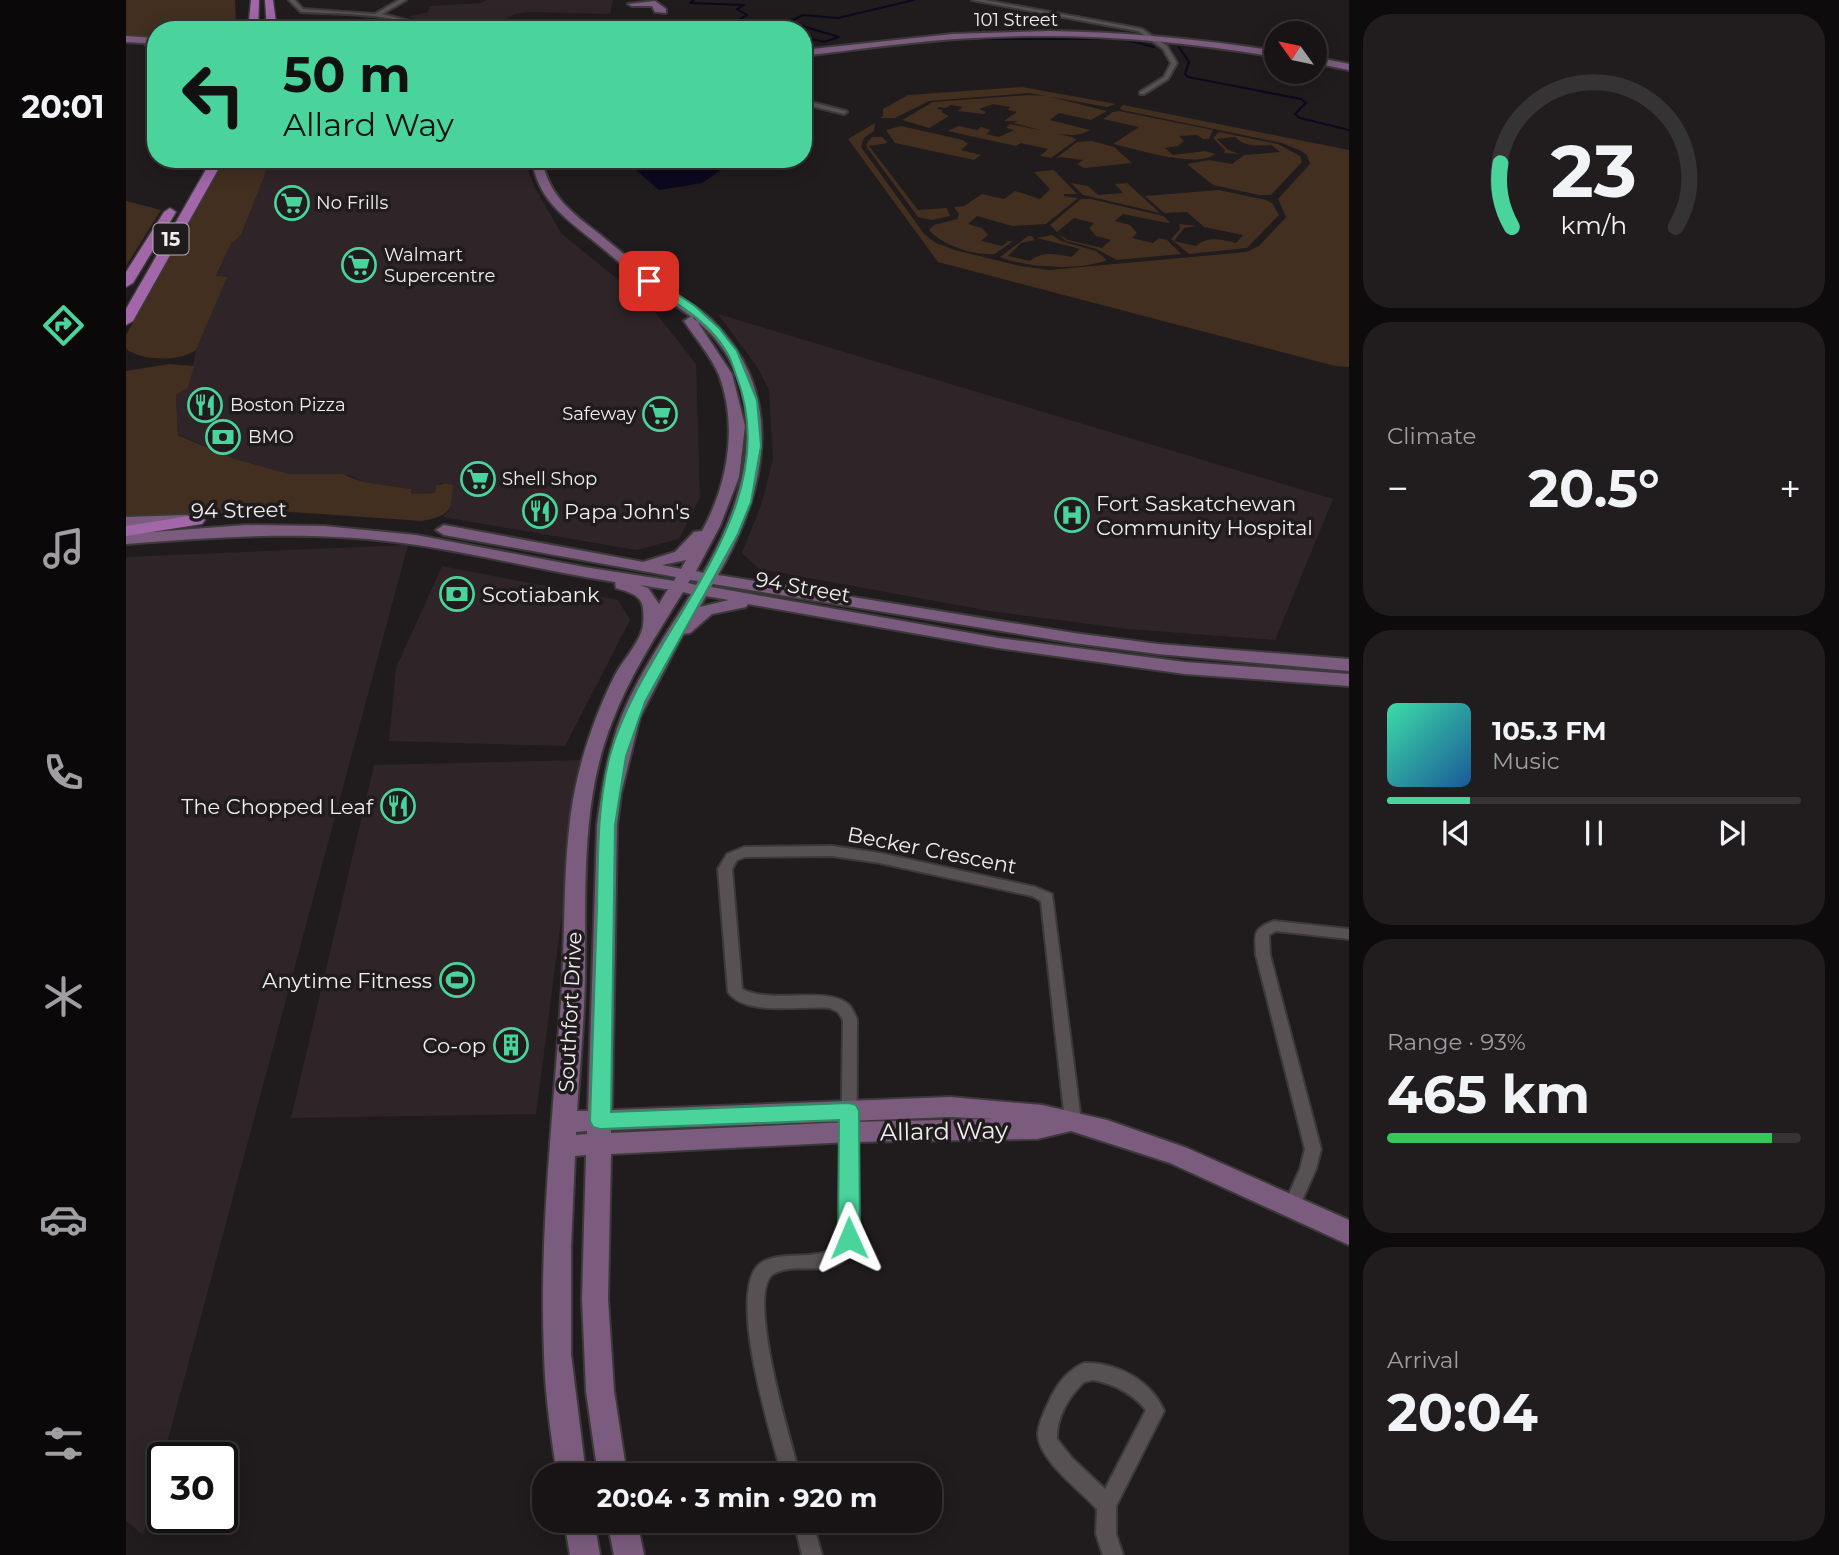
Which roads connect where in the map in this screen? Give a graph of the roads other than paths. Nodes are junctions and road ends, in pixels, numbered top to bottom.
1 (269, 0) edge
2 (403, 0) edge
3 (975, 0) edge
4 (255, 2) edge
5 (632, 2) edge
6 (293, 3) edge
7 (663, 11) dead end
8 (375, 16) junction
9 (261, 21) edge
10 (264, 21) edge
11 (410, 21) edge
12 (633, 21) edge
13 (1140, 30) junction
14 (1120, 36) junction
15 (1153, 38) junction
16 (126, 41) edge
17 (147, 43) edge
18 (1264, 52) edge
19 (812, 53) edge
20 (1327, 63) edge
21 (1349, 67) edge
22 (1144, 91) dead end
23 (812, 104) edge
24 (844, 112) dead end
25 (213, 168) edge
26 (538, 168) edge
27 (177, 201) dead end
28 (126, 284) edge
29 (669, 296) junction
30 (126, 321) edge
31 (720, 509) junction
32 (196, 520) junction
33 (126, 522) edge
34 (126, 531) edge
35 (732, 534) junction
36 (126, 539) edge
37 (626, 563) junction
38 (584, 572) junction
39 (684, 580) junction
40 (704, 584) junction
41 (793, 592) junction
42 (758, 602) junction
43 (659, 640) junction
44 (1349, 665) edge
45 (1349, 680) edge
46 (1349, 934) edge
47 (1073, 1121) junction
48 (849, 1122) junction
49 (600, 1133) junction
50 (564, 1134) junction
51 (1293, 1205) junction
52 (1349, 1233) edge
53 (570, 1463) edge
54 (610, 1463) edge
55 (788, 1463) edge
56 (1107, 1505) junction
57 (581, 1533) edge
58 (624, 1533) edge
59 (806, 1533) edge
60 (585, 1555) edge
61 (629, 1555) edge
62 (812, 1555) edge
63 (1113, 1555) edge

1 - 10 main road
2 - 8 street
3 - 13 street
4 - 9 main road
5 - 7 main road
5 - 12 main road
6 - 8 street
8 - 11 street
13 - 14 street
13 - 15 street
14 - 15 main road, 101 Street
14 - 19 main road, 101 Street
15 - 18 main road, 101 Street
15 - 22 street
16 - 17 main road
20 - 21 main road
23 - 24 street
25 - 30 main road, 15
26 - 29 main road
27 - 28 main road, 15
29 - 31 main road
29 - 35 main road, Southfort Drive
31 - 37 main road
31 - 39 main road, Southfort Drive
32 - 33 main road, 94 Street
32 - 34 main road
32 - 37 main road, 94 Street
35 - 40 main road, Southfort Drive
35 - 41 main road
36 - 38 main road, 94 Street
37 - 39 main road, 94 Street
38 - 39 main road, 94 Street
38 - 43 main road
39 - 40 main road, 94 Street
39 - 43 main road, Southfort Drive
40 - 41 main road, 94 Street
40 - 42 main road, 94 Street
40 - 43 main road, Southfort Drive
41 - 44 main road, 94 Street
42 - 43 main road
42 - 45 main road, 94 Street
43 - 49 main road, Southfort Drive
43 - 50 main road, Southfort Drive
46 - 51 street
47 - 48 main road, Allard Way
47 - 48 street, Becker Crescent
47 - 51 main road
48 - 49 main road, Allard Way
48 - 55 street
49 - 50 main road, Allard Way
49 - 54 main road, Southfort Drive
50 - 53 main road, Southfort Drive
51 - 52 main road
56 - 56 street
56 - 63 street
57 - 60 main road
58 - 61 main road
59 - 62 street

